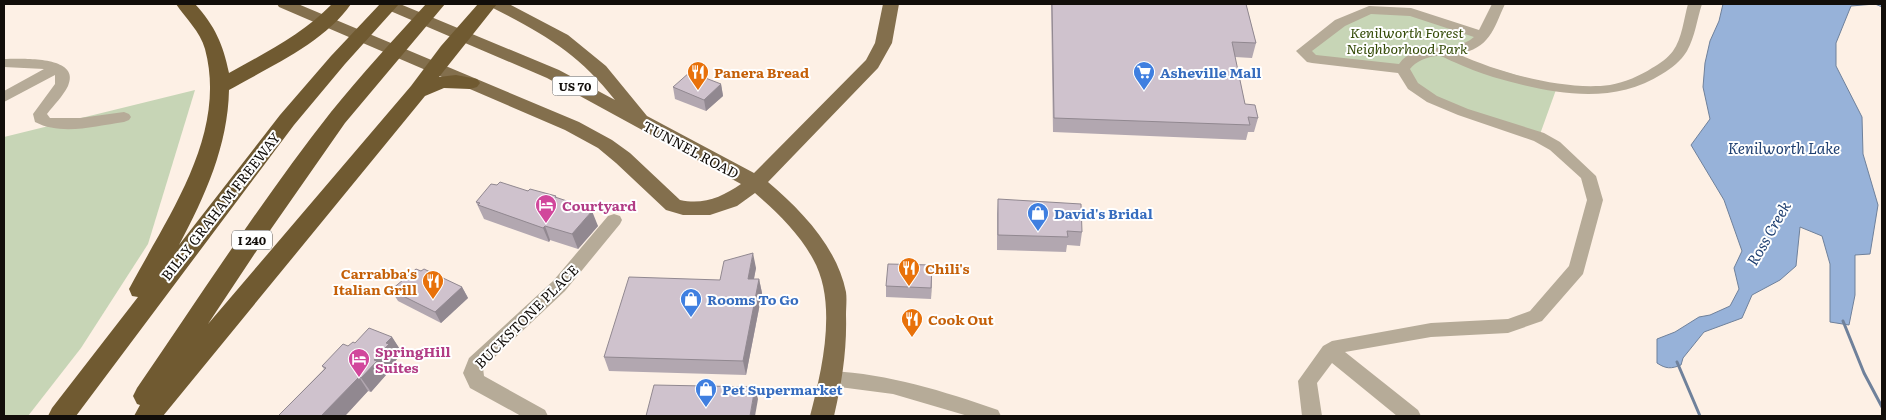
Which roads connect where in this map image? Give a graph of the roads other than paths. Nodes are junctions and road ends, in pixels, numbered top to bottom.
1 (185, 4) edge
2 (285, 4) edge
3 (388, 4) edge
4 (436, 4) edge
5 (891, 4) edge
6 (1498, 4) edge
7 (1695, 4) edge
8 (489, 6) edge
9 (336, 11) edge
10 (1483, 36) junction
11 (1443, 52) junction
12 (442, 58) junction
13 (4, 63) edge
14 (58, 68) junction
15 (1403, 69) junction
16 (470, 83) junction
17 (219, 87) junction
18 (418, 91) junction
19 (4, 97) edge
20 (124, 116) dead end
21 (642, 122) junction
22 (756, 183) junction
23 (614, 220) dead end
24 (1330, 351) junction
25 (102, 363) junction
26 (831, 379) junction
27 (61, 416) edge
28 (133, 416) edge
29 (147, 416) edge
30 (538, 416) edge
31 (822, 416) edge
32 (991, 416) edge
33 (1312, 416) edge
34 (1411, 416) edge

1 - 17 highway
2 - 9 main road
3 - 21 main road, TUNNEL ROAD / US 70
3 - 25 highway, BILLY GRAHAM FREEWAY
4 - 28 highway, I 240
5 - 22 main road
6 - 10 street
7 - 11 street
8 - 12 highway
8 - 21 main road
9 - 12 main road
9 - 17 highway
10 - 11 street
10 - 15 street
11 - 15 street
12 - 16 main road
12 - 18 highway
13 - 14 street
14 - 19 street
14 - 20 street
15 - 24 street
16 - 18 highway
16 - 22 main road
17 - 25 highway
18 - 29 highway
21 - 22 main road, TUNNEL ROAD / US 70
22 - 26 main road, TUNNEL ROAD / US 70
23 - 30 street, BUCKSTONE PLACE
24 - 33 street
24 - 34 street
25 - 27 highway, BILLY GRAHAM FREEWAY
26 - 31 main road, TUNNEL ROAD / US 70
26 - 32 street

